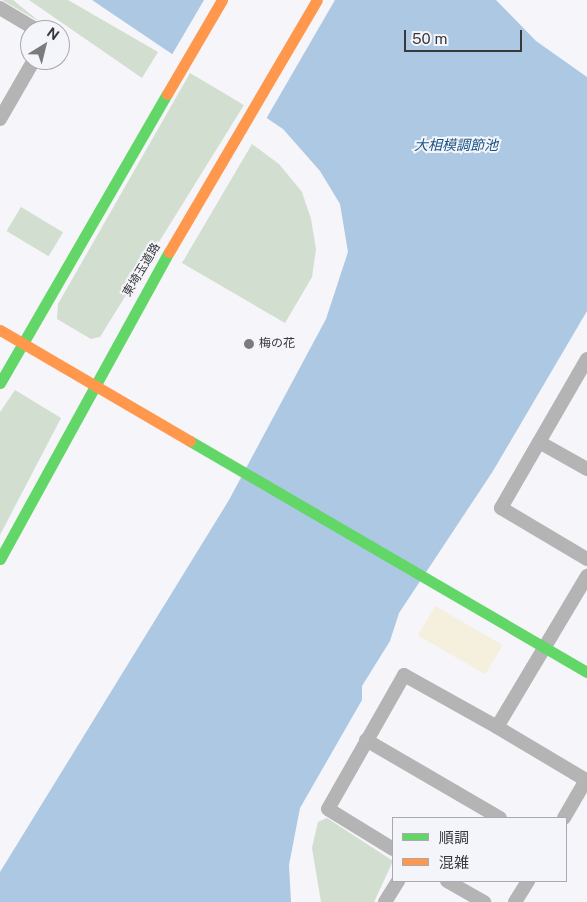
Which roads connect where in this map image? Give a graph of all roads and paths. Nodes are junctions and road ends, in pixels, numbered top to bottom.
1 (222, 0) edge
2 (317, 0) edge
3 (0, 8) edge
4 (20, 20) edge
5 (28, 70) edge
6 (1, 115) edge
7 (0, 330) edge
8 (22, 344) junction
9 (585, 367) edge
10 (0, 383) edge
11 (94, 383) junction
12 (539, 442) junction
13 (587, 469) edge
14 (0, 559) edge
15 (587, 559) edge
16 (587, 576) edge
17 (544, 647) junction
18 (587, 672) edge
19 (497, 727) junction
20 (366, 740) junction
21 (498, 817) edge
22 (565, 817) edge
23 (392, 848) edge
24 (397, 882) edge
25 (449, 882) edge
26 (527, 882) edge
27 (385, 902) edge
28 (484, 902) edge
29 (515, 902) edge

1 - 8 main road
2 - 11 main road, 東埼玉道路
3 - 4 street
5 - 6 street
7 - 8 main road
8 - 10 main road
8 - 11 main road
9 - 12 street
11 - 14 main road, 東埼玉道路
11 - 17 main road
12 - 13 street
12 - 15 street
16 - 17 street
17 - 18 main road
17 - 19 street
19 - 20 street
19 - 22 street
20 - 21 street
20 - 23 street
24 - 27 street
25 - 28 street
26 - 29 street

